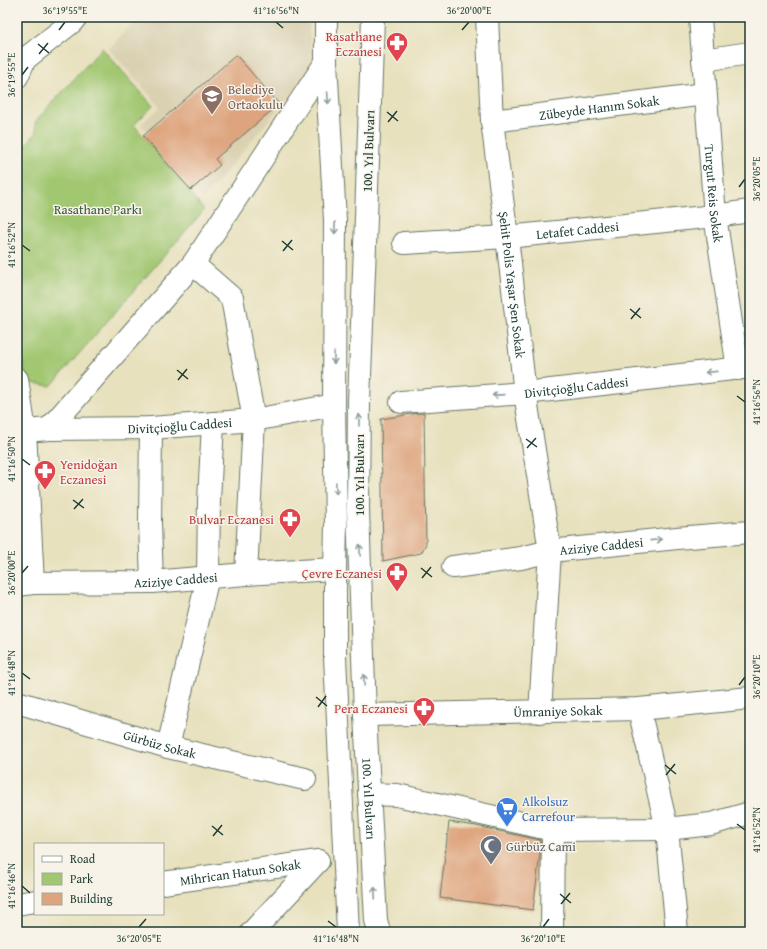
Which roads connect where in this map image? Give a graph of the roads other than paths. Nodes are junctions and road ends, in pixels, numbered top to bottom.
1 (76, 17) edge
2 (326, 17) edge
3 (373, 17) edge
4 (487, 17) edge
5 (700, 17) edge
6 (750, 53) edge
7 (703, 60) junction
8 (326, 62) junction
9 (17, 77) edge
10 (705, 94) junction
11 (492, 121) junction
12 (750, 211) edge
13 (715, 216) junction
14 (507, 237) junction
15 (404, 243) dead end
16 (194, 264) junction
17 (744, 368) edge
18 (17, 379) edge
19 (525, 393) junction
20 (401, 402) dead end
21 (334, 405) junction
22 (254, 420) junction
23 (213, 423) junction
24 (151, 428) junction
25 (49, 429) junction
26 (25, 431) junction
27 (750, 532) edge
28 (550, 551) junction
29 (453, 567) dead end
30 (335, 569) junction
31 (246, 574) junction
32 (208, 577) junction
33 (152, 582) junction
34 (25, 584) edge
35 (750, 698) edge
36 (17, 702) edge
37 (639, 709) junction
38 (540, 712) junction
39 (365, 715) junction
40 (168, 747) junction
41 (305, 779) dead end
42 (370, 794) junction
43 (750, 813) edge
44 (667, 829) junction
45 (554, 830) junction
46 (164, 883) edge
47 (34, 901) edge
48 (17, 904) edge
49 (252, 932) edge
50 (348, 932) edge
51 (379, 932) edge
52 (552, 932) edge
53 (677, 932) edge

1 - 9 street
2 - 8 street, 100. Yıl Bulvarı
39 -> 3 street, 100. Yıl Bulvarı
4 - 11 street, Şehit Polis Yaşar Şen Sokak
5 - 7 street, Turgut Reis Sokak
6 - 7 street
7 - 10 street, Turgut Reis Sokak
8 - 16 street
8 -> 21 street, 100. Yıl Bulvarı
10 - 11 street, Zübeyde Hanım Sokak
10 - 13 street, Turgut Reis Sokak
11 - 14 street, Şehit Polis Yaşar Şen Sokak
12 - 13 street, Letafet Caddesi
13 - 14 street, Letafet Caddesi
13 - 17 street, Turgut Reis Sokak
14 - 15 street, Letafet Caddesi
14 - 19 street, Şehit Polis Yaşar Şen Sokak
16 - 22 street
16 - 25 street
17 -> 19 street, Divitçioğlu Caddesi
18 - 26 street
19 -> 20 street, Divitçioğlu Caddesi
19 - 28 street, Şehit Polis Yaşar Şen Sokak
21 - 22 street, Divitçioğlu Caddesi
21 -> 30 street, 100. Yıl Bulvarı
22 - 23 street, Divitçioğlu Caddesi
22 - 31 street
23 - 24 street, Divitçioğlu Caddesi
23 - 32 street
24 - 25 street, Divitçioğlu Caddesi
24 - 33 street
25 - 26 street, Divitçioğlu Caddesi
26 - 34 street
28 -> 27 street, Aziziye Caddesi
28 - 29 street, Aziziye Caddesi
28 - 38 street, Şehit Polis Yaşar Şen Sokak
30 - 31 street, Aziziye Caddesi
30 - 50 street, 100. Yıl Bulvarı
31 - 32 street, Aziziye Caddesi
32 - 33 street, Aziziye Caddesi
32 - 40 street
33 - 34 street, Aziziye Caddesi
35 - 37 street, Ümraniye Sokak
36 - 40 street, Gürbüz Sokak
37 - 38 street, Ümraniye Sokak
37 - 44 street
38 - 39 street, Ümraniye Sokak
39 - 42 street, 100. Yıl Bulvarı
40 - 41 street, Gürbüz Sokak
42 - 45 street
51 -> 42 street, 100. Yıl Bulvarı
43 - 44 street
44 - 45 street
44 - 53 street
45 - 52 street
46 - 49 street, Mihrican Hatun Sokak
47 - 48 street

